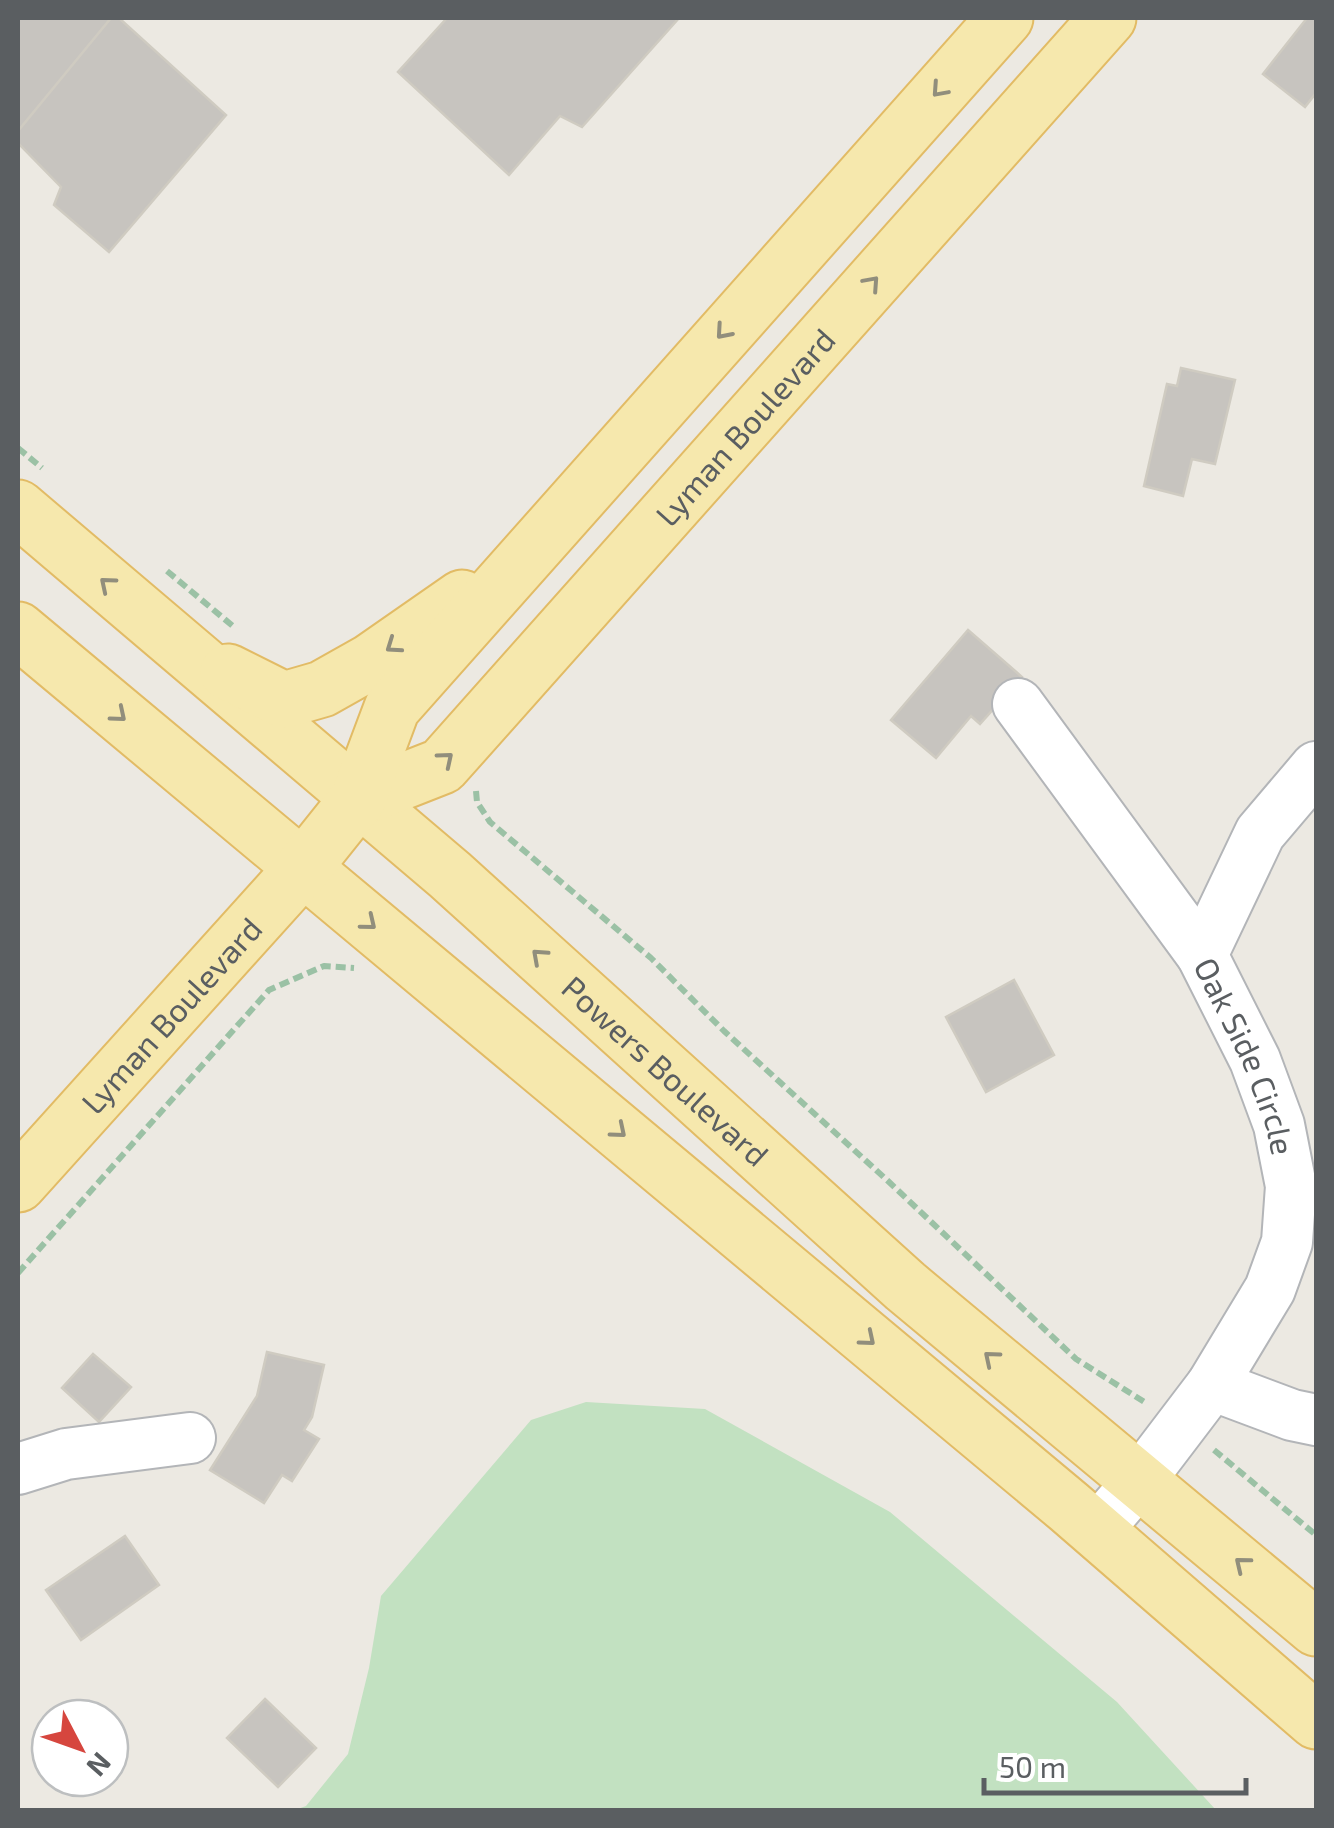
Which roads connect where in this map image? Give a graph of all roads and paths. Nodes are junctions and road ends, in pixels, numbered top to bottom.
1 (1005, 18) edge
2 (1108, 18) edge
3 (18, 448) edge
4 (33, 490) edge
5 (554, 524) junction
6 (165, 570) dead end
7 (237, 629) dead end
8 (18, 630) edge
9 (168, 636) junction
10 (1018, 704) dead end
11 (1316, 767) edge
12 (476, 782) dead end
13 (358, 799) junction
14 (302, 869) junction
15 (1202, 955) junction
16 (360, 968) dead end
17 (18, 1184) edge
18 (18, 1273) edge
19 (1212, 1385) junction
20 (1316, 1420) edge
21 (1182, 1424) junction
22 (190, 1438) dead end
23 (18, 1470) edge
24 (1139, 1481) junction
25 (1096, 1530) junction
26 (1316, 1536) edge
27 (1316, 1628) edge
28 (1316, 1721) edge

1 -> 5 main road, Lyman Boulevard
13 -> 2 main road, Lyman Boulevard
3 - 4 path
9 -> 4 main road, Powers Boulevard
5 -> 9 main road
5 - 13 main road, Lyman Boulevard
6 - 7 path
8 -> 14 main road
9 - 13 main road, Powers Boulevard
10 - 15 street, Oak Side Circle
11 - 15 street
12 - 21 path
13 - 14 main road, Lyman Boulevard
24 -> 13 main road, Powers Boulevard
14 - 17 main road, Lyman Boulevard
14 -> 25 main road
15 - 19 street, Oak Side Circle
16 - 18 path
19 - 20 street
19 - 21 street, Oak Side Circle
21 - 24 street, Oak Side Circle
21 - 26 path
22 - 23 street
24 - 25 street, Oak Side Circle
27 -> 24 main road, Powers Boulevard
25 - 28 main road

